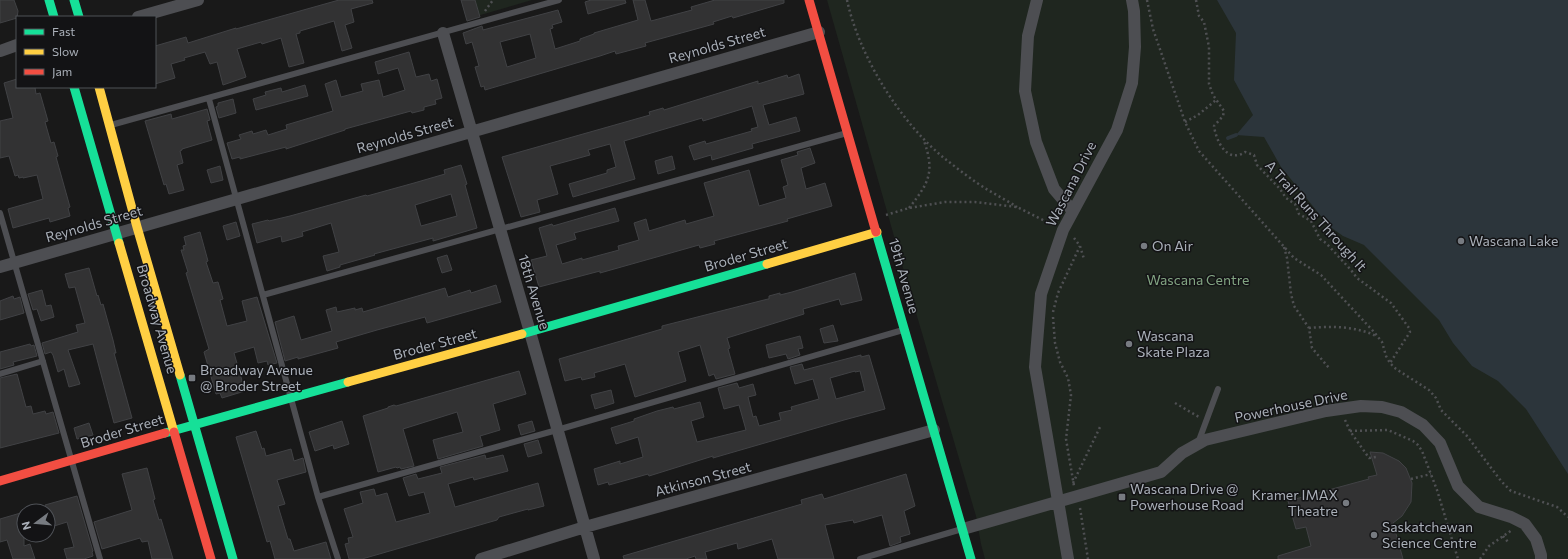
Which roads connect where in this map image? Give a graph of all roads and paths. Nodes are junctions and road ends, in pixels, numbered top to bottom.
1 (49, 0) edge
2 (74, 0) edge
3 (198, 0) edge
4 (558, 0) edge
5 (809, 0) edge
6 (847, 0) edge
7 (1037, 0) edge
8 (1132, 0) edge
9 (1147, 0) edge
10 (1196, 0) edge
11 (54, 16) edge
12 (79, 16) edge
13 (142, 16) edge
14 (818, 32) junction
15 (443, 34) junction
16 (16, 45) edge
17 (0, 50) edge
18 (74, 88) edge
19 (99, 88) edge
20 (209, 99) junction
21 (1216, 100) junction
22 (1185, 122) junction
23 (110, 126) junction
24 (471, 132) junction
25 (848, 133) junction
26 (924, 140) junction
27 (237, 199) junction
28 (1017, 207) junction
29 (909, 208) junction
30 (1072, 210) junction
31 (0, 213) edge
32 (873, 219) junction
33 (137, 227) junction
34 (499, 230) junction
35 (1063, 230) junction
36 (876, 232) junction
37 (118, 233) junction
38 (1080, 246) junction
39 (1284, 246) junction
40 (1084, 259) dead end
41 (14, 263) junction
42 (0, 267) edge
43 (263, 295) junction
44 (1309, 328) junction
45 (905, 329) junction
46 (530, 332) junction
47 (1378, 337) junction
48 (43, 361) junction
49 (1390, 363) junction
50 (1329, 368) dead end
51 (0, 374) edge
52 (1218, 388) dead end
53 (290, 398) junction
54 (1175, 403) dead end
55 (1340, 408) junction
56 (1206, 422) junction
57 (195, 424) junction
58 (1101, 425) dead end
59 (174, 430) junction
60 (557, 430) junction
61 (934, 430) junction
62 (1350, 430) junction
63 (1198, 444) junction
64 (1376, 457) dead end
65 (72, 461) junction
66 (1431, 474) junction
67 (1411, 479) dead end
68 (0, 481) edge
69 (1073, 483) junction
70 (1077, 496) junction
71 (318, 497) junction
72 (1058, 501) junction
73 (1568, 517) edge
74 (1522, 522) junction
75 (585, 527) junction
76 (963, 529) junction
77 (1503, 536) junction
78 (1508, 542) dead end
79 (100, 559) edge
80 (211, 559) edge
81 (233, 559) edge
82 (338, 559) edge
83 (481, 559) edge
84 (594, 559) edge
85 (860, 559) edge
86 (971, 559) edge
87 (1068, 559) edge
88 (1088, 559) edge
89 (1458, 559) edge
90 (1480, 559) edge
91 (1541, 559) edge

1 - 11 street
2 - 12 street
3 - 13 street
4 - 15 lane
5 - 14 street, 19th Avenue
6 - 26 path
7 - 30 street
8 - 30 street, Wascana Drive
9 - 22 path
10 - 21 path, A Trail Runs Through It
14 - 24 street, Reynolds Street
14 - 25 street, 19th Avenue
15 - 20 lane
15 - 24 street, 18th Avenue
16 - 17 street
18 - 37 street, Broadway Avenue
19 - 23 street, Broadway Avenue
20 - 23 lane
20 - 27 lane
21 - 22 path
21 - 49 path, A Trail Runs Through It
22 - 39 path
23 - 33 street, Broadway Avenue
24 - 27 street, Reynolds Street
24 - 34 street, 18th Avenue
25 - 32 street, 19th Avenue
25 - 34 lane
26 - 28 path
26 - 29 path
27 - 33 street, Reynolds Street
27 - 43 lane
28 - 29 path
28 - 35 path
29 - 32 path
30 - 35 street, Wascana Drive
31 - 41 lane
32 - 36 street, 19th Avenue
33 - 37 street, Reynolds Street
33 - 57 street, Broadway Avenue
34 - 43 lane
34 - 46 street, 18th Avenue
35 - 38 path
35 - 72 street, Wascana Drive
36 - 45 street, 19th Avenue
36 - 46 street, Broder Street
37 - 41 street, Reynolds Street
37 - 59 street, Broadway Avenue
38 - 40 path
38 - 69 path
39 - 44 path
39 - 47 path
41 - 42 street, Reynolds Street
41 - 48 lane
43 - 53 lane
44 - 47 path
44 - 50 path
45 - 60 lane
45 - 61 street, 19th Avenue
46 - 53 street, Broder Street
46 - 60 street, 18th Avenue
47 - 49 path
48 - 51 lane
48 - 65 lane
49 - 73 path
52 - 56 lane
53 - 57 street, Broder Street
53 - 71 lane
54 - 56 path
55 - 62 path
55 - 63 street, Powerhouse Drive
55 - 74 street, Powerhouse Drive
56 - 63 lane
57 - 59 street, Broder Street
57 - 81 street, Broadway Avenue
58 - 69 path
59 - 65 street, Broder Street
59 - 80 street, Broadway Avenue
60 - 71 lane
60 - 75 street, 18th Avenue
61 - 75 street, Atkinson Street
61 - 76 street, 19th Avenue
62 - 64 path
62 - 66 path
63 - 70 street, Powerhouse Drive
65 - 68 street, Broder Street
65 - 79 lane
66 - 67 path
66 - 89 path
69 - 70 path
70 - 72 street, Powerhouse Drive
70 - 88 path
71 - 82 lane
72 - 76 street
72 - 87 street, Wascana Drive
74 - 77 path
74 - 91 street, Powerhouse Drive
75 - 83 street, Atkinson Street
75 - 84 street, 18th Avenue
76 - 85 lane
76 - 86 street, 19th Avenue
77 - 78 path
77 - 90 path

